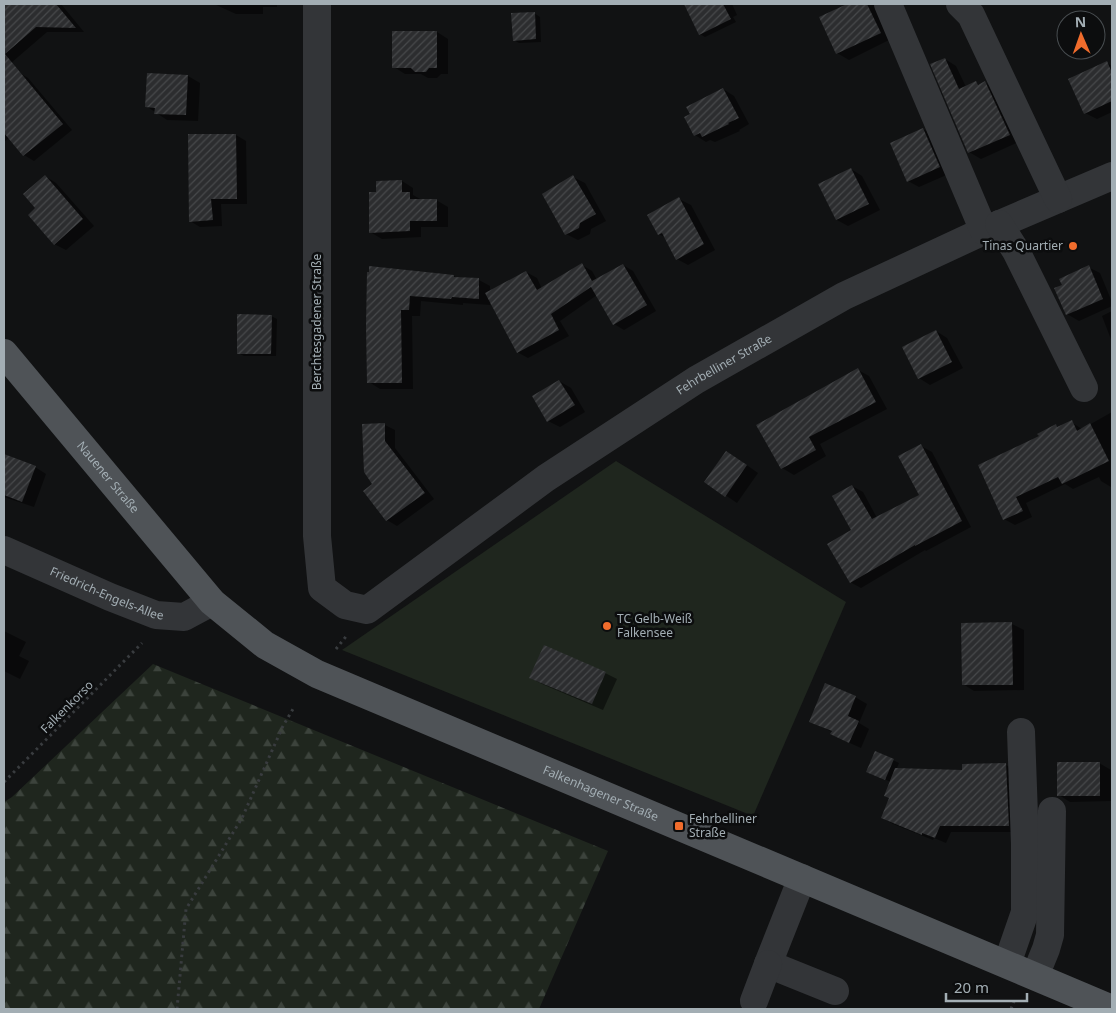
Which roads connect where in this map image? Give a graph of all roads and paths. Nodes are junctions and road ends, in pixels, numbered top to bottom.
1 (317, 4) edge
2 (888, 4) edge
3 (960, 4) edge
4 (1112, 176) edge
5 (1058, 199) junction
6 (990, 228) junction
7 (4, 353) edge
8 (1075, 387) dead end
9 (4, 550) edge
10 (212, 602) junction
11 (367, 610) joint
12 (142, 643) dead end
13 (293, 709) dead end
14 (1021, 732) dead end
15 (4, 782) edge
16 (1052, 811) dead end
17 (802, 878) junction
18 (768, 964) junction
19 (1007, 964) junction
20 (1035, 976) junction
21 (835, 991) dead end
22 (1015, 999) dead end
23 (754, 1001) dead end
24 (177, 1009) edge
25 (1011, 1009) edge
26 (1112, 1009) edge

1 - 11 street, Berchtesgadener Straße
2 - 6 street
3 - 5 street
4 - 5 street, Fehrbelliner Straße
5 - 6 street, Fehrbelliner Straße
6 - 8 street
6 - 11 street, Fehrbelliner Straße
7 - 10 main road, Nauener Straße
9 - 10 street, Friedrich-Engels-Allee
10 - 17 main road, Falkenhagener Straße
12 - 15 path, Falkenkorso
13 - 24 path
14 - 19 street
16 - 20 street
17 - 18 street
17 - 19 main road, Falkenhagener Straße
18 - 21 street
18 - 23 street
19 - 20 main road, Falkenhagener Straße
20 - 26 main road, Falkenhagener Straße
22 - 25 path

